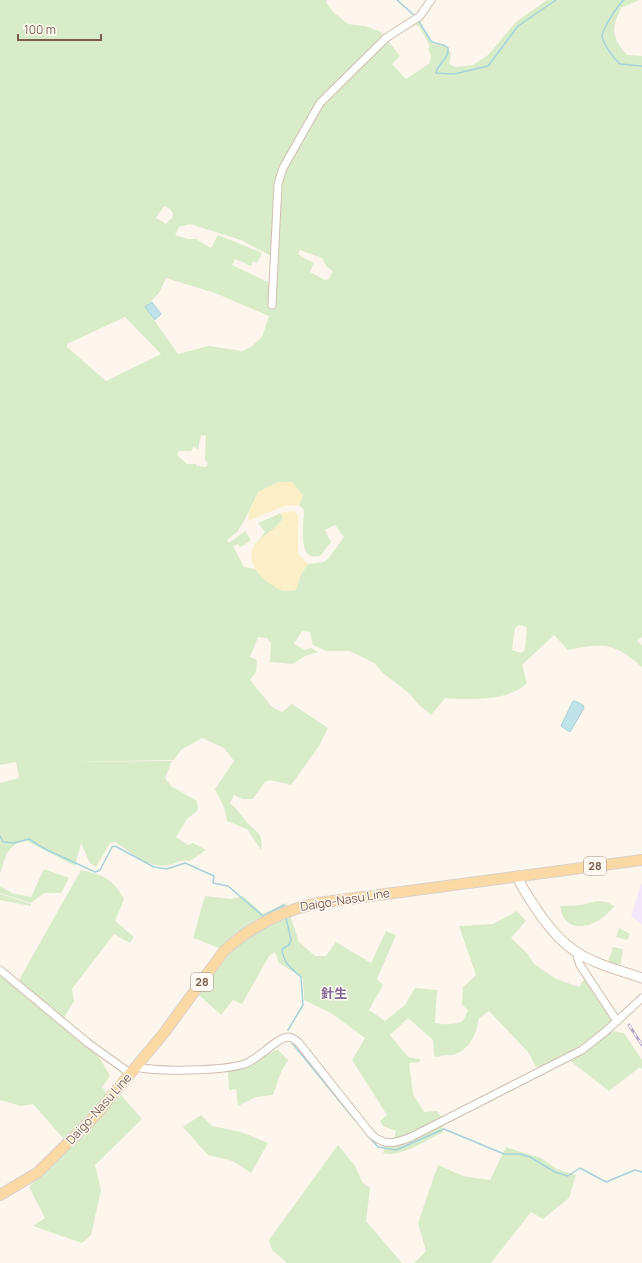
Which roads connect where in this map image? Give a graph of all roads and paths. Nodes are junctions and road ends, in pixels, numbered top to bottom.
1 (432, 0) edge
2 (272, 305) dead end
3 (642, 860) edge
4 (517, 876) junction
5 (576, 953) junction
6 (0, 970) edge
7 (642, 978) edge
8 (642, 998) edge
9 (617, 1021) junction
10 (134, 1071) junction
11 (0, 1195) edge

1 - 2 street
3 - 4 main road, Daigo-Nasu Line / 28
4 - 5 street
4 - 10 main road, Daigo-Nasu Line / 28
5 - 7 street
5 - 9 street
6 - 10 street
8 - 9 street
9 - 10 street
10 - 11 main road, Daigo-Nasu Line / 28

